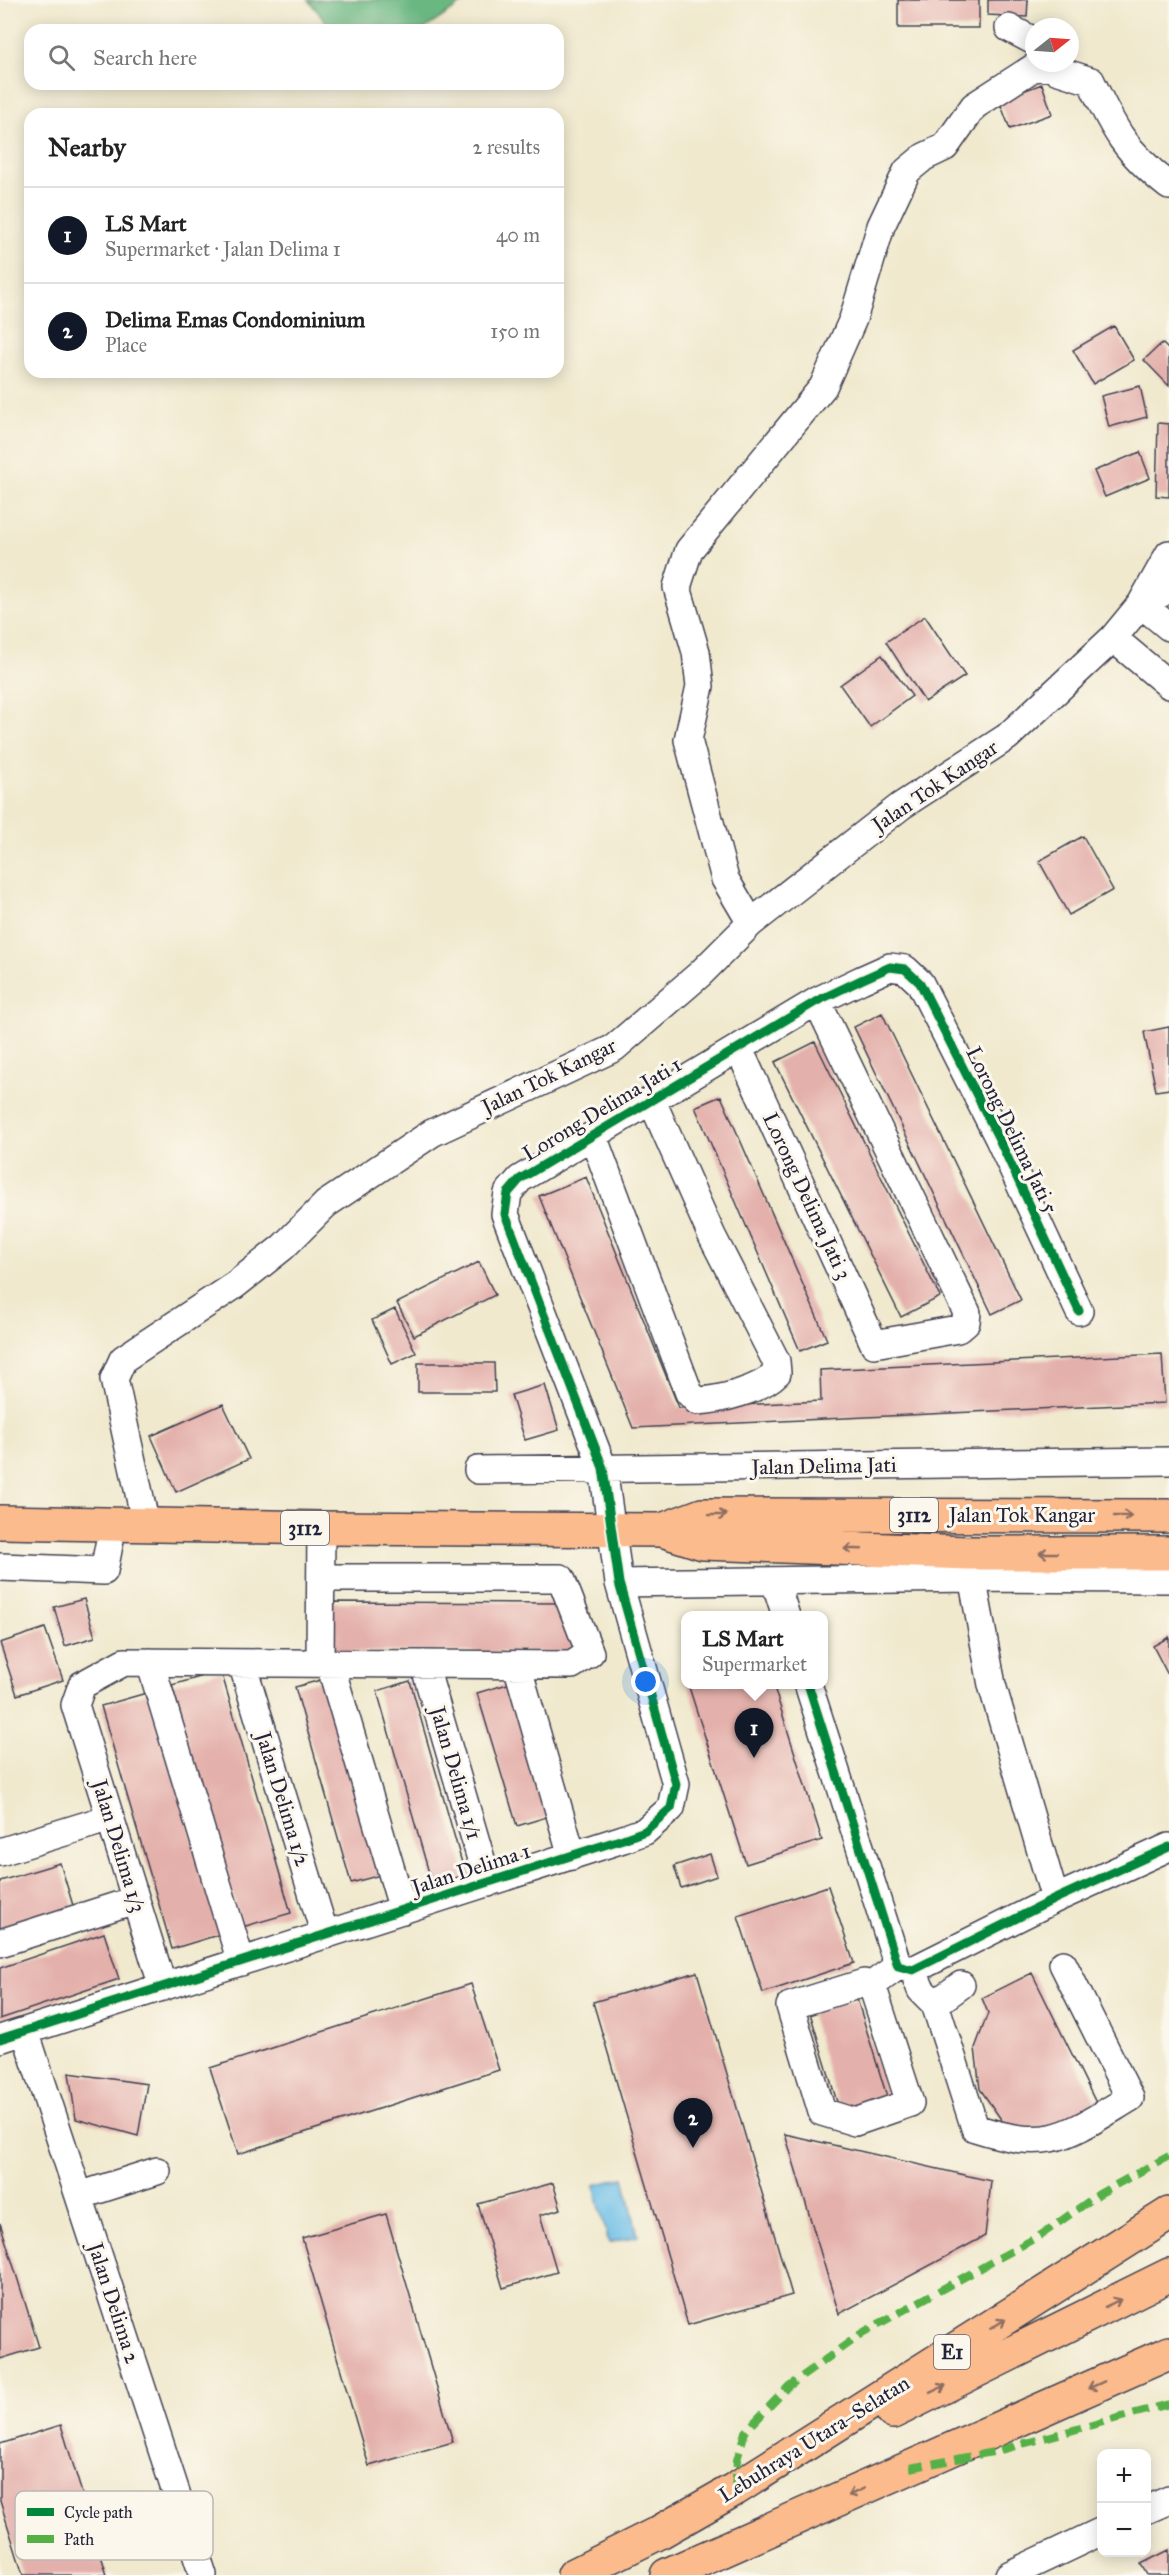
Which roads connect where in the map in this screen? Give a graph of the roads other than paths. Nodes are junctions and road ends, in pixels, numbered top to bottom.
1 (1009, 28) dead end
2 (1025, 36) edge
3 (1028, 72) edge
4 (1067, 72) edge
5 (1169, 186) edge
6 (1169, 554) edge
7 (1169, 589) edge
8 (1140, 604) junction
9 (1169, 627) edge
10 (1113, 638) junction
11 (1169, 685) edge
12 (751, 923) junction
13 (905, 969) joint
14 (817, 1001) junction
15 (739, 1048) junction
16 (652, 1101) junction
17 (593, 1136) junction
18 (1078, 1311) dead end
19 (1169, 1461) edge
20 (603, 1468) junction
21 (478, 1470) dead end
22 (1169, 1516) edge
23 (0, 1522) edge
24 (113, 1524) junction
25 (146, 1525) junction
26 (321, 1528) junction
27 (611, 1530) junction
28 (663, 1530) junction
29 (1169, 1553) edge
30 (969, 1566) junction
31 (0, 1567) edge
32 (321, 1578) junction
33 (1169, 1579) edge
34 (775, 1581) junction
35 (619, 1583) junction
36 (784, 1611) edge
37 (150, 1662) junction
38 (242, 1663) junction
39 (325, 1663) junction
40 (424, 1664) junction
41 (517, 1665) junction
42 (810, 1689) edge
43 (110, 1818) junction
44 (1169, 1847) edge
45 (0, 1852) edge
46 (572, 1856) junction
47 (488, 1882) junction
48 (1055, 1899) junction
49 (135, 1900) junction
50 (403, 1910) junction
51 (325, 1935) junction
52 (0, 1943) edge
53 (242, 1962) junction
54 (1063, 1964) dead end
55 (905, 1968) junction
56 (872, 1985) junction
57 (961, 1985) dead end
58 (163, 1987) junction
59 (935, 2004) junction
60 (12, 2035) edge
61 (157, 2171) dead end
62 (79, 2196) junction
63 (1169, 2214) edge
64 (1169, 2275) edge
65 (1169, 2353) edge
66 (735, 2489) junction
67 (176, 2491) edge
68 (1169, 2499) edge
69 (1151, 2508) edge
70 (1097, 2533) edge
71 (198, 2560) edge
72 (203, 2575) edge
73 (574, 2575) edge
74 (668, 2575) edge
75 (1009, 2575) edge

1 - 2 street
3 - 12 street
4 - 5 street
6 - 8 street
7 - 8 street, Jalan Tok Kangar
8 - 9 street
8 - 10 street, Jalan Tok Kangar
10 - 11 street
10 - 12 street, Jalan Tok Kangar
12 - 25 street, Jalan Tok Kangar
13 - 14 street, Lorong Delima Jati 1
13 - 18 street, Lorong Delima Jati 5
14 - 15 street, Lorong Delima Jati 1
14 - 15 street, Lorong Delima Jati 3
15 - 16 street, Lorong Delima Jati 1
16 - 17 street, Lorong Delima Jati 1
16 - 17 street
17 - 20 street, Lorong Delima Jati 1
19 - 20 street, Jalan Delima Jati
20 - 21 street, Jalan Delima Jati
20 - 27 street, Lorong Delima Jati 1
28 -> 22 main road, Jalan Tok Kangar / 3112
23 - 24 main road, Jalan Tok Kangar / 3112
24 - 25 main road, Jalan Tok Kangar / 3112
24 - 31 street
25 - 26 main road, Jalan Tok Kangar / 3112
26 - 27 main road, Jalan Tok Kangar / 3112
26 - 32 street
27 - 28 main road, Jalan Tok Kangar / 3112
27 - 35 street, Jalan Delima 1
30 -> 28 main road, Jalan Tok Kangar / 3112
29 -> 30 main road, Jalan Tok Kangar / 3112
30 - 33 street
30 - 34 street
30 - 48 street
32 - 39 street
32 - 41 street
34 - 35 street
34 - 36 street
35 - 46 street, Jalan Delima 1
37 - 38 street
37 - 43 street, Jalan Delima 1/3
37 - 53 street
38 - 39 street
38 - 51 street, Jalan Delima 1/2
39 - 40 street
39 - 50 street
40 - 41 street
40 - 47 street, Jalan Delima 1/1
41 - 46 street
42 - 55 street
43 - 45 street
43 - 49 street, Jalan Delima 1/3
44 - 48 street
46 - 47 street, Jalan Delima 1
47 - 50 street, Jalan Delima 1
48 - 55 street
49 - 52 street
49 - 58 street, Jalan Delima 1/3
50 - 51 street, Jalan Delima 1
51 - 53 street, Jalan Delima 1
53 - 58 street, Jalan Delima 1
54 - 59 street
55 - 56 street
55 - 59 street
56 - 56 street
57 - 59 street
58 - 60 street, Jalan Delima 1
60 - 62 street, Jalan Delima 2
61 - 62 street
62 - 67 street, Jalan Delima 2
66 -> 63 main road, Lebuhraya Utara–Selatan / E1
66 -> 64 main road
65 -> 74 main road
66 - 73 main road, Lebuhraya Utara–Selatan / E1
68 - 69 street
70 - 75 street
71 - 72 street, Jalan Delima 2

